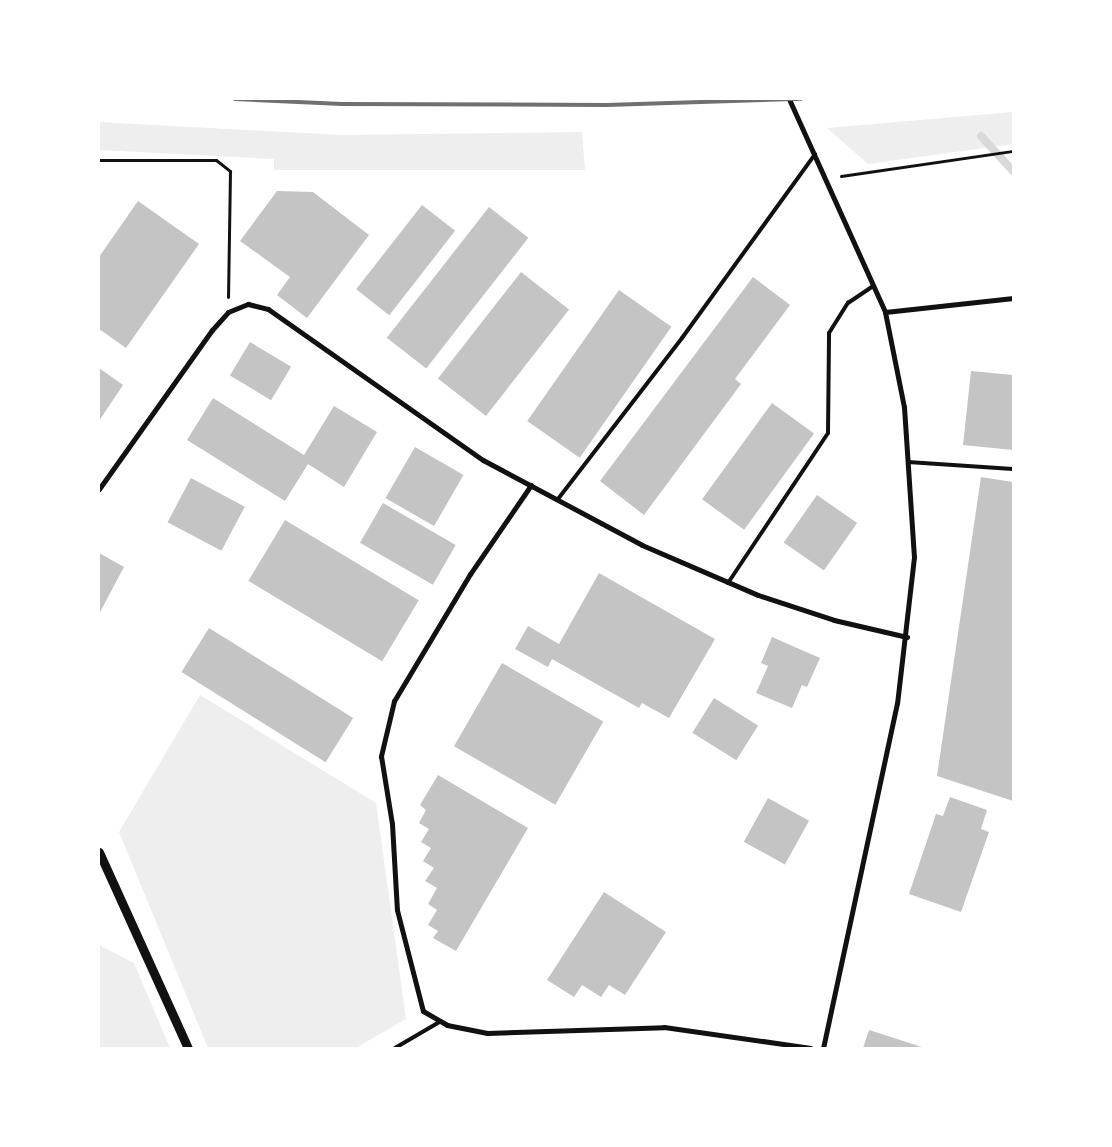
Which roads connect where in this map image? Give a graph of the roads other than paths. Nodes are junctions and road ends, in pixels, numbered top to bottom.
1 (789, 99) edge
2 (815, 154) junction
3 (873, 286) junction
4 (1013, 298) edge
5 (885, 312) junction
6 (908, 462) junction
7 (1013, 469) edge
8 (531, 485) junction
9 (99, 489) edge
10 (558, 499) junction
11 (728, 583) junction
12 (907, 636) junction
13 (99, 852) edge
14 (441, 1021) junction
15 (188, 1048) edge
16 (395, 1048) edge
17 (811, 1048) edge
18 (823, 1048) edge

1 - 2 street
2 - 3 street
2 - 10 lane
3 - 5 street
3 - 11 lane
4 - 5 street
5 - 6 street
6 - 7 lane
6 - 12 street
8 - 9 street
8 - 10 street
8 - 14 street
10 - 11 street
11 - 12 street
12 - 18 street
13 - 15 street
14 - 16 lane
14 - 17 street

